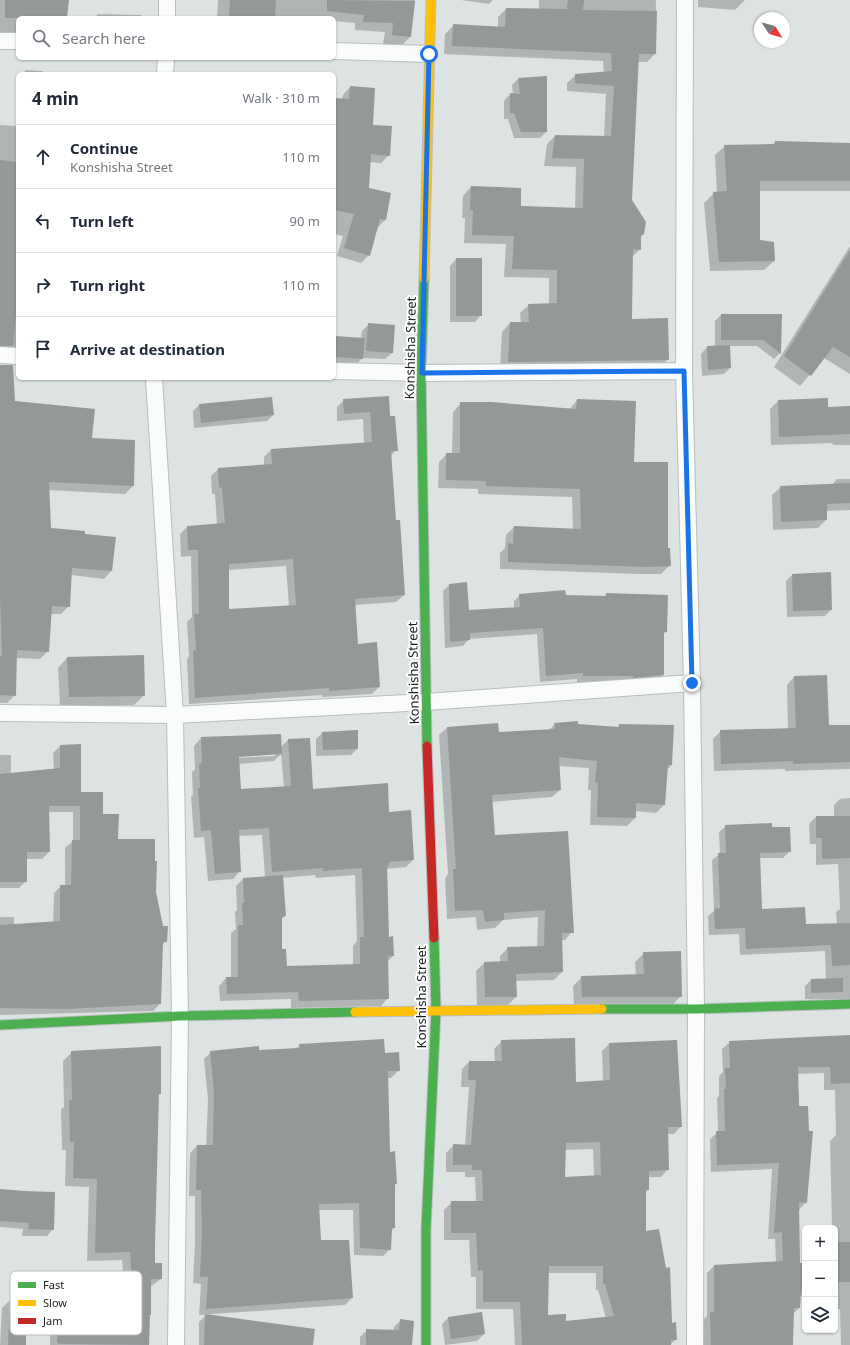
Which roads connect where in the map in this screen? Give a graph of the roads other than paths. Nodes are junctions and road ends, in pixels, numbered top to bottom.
1 (168, 0) edge
2 (431, 0) edge
3 (685, 0) edge
4 (167, 16) edge
5 (0, 41) edge
6 (16, 41) edge
7 (336, 51) edge
8 (429, 54) junction
9 (166, 60) edge
10 (165, 72) edge
11 (0, 355) edge
12 (16, 356) edge
13 (336, 371) edge
14 (684, 371) junction
15 (422, 373) junction
16 (154, 380) edge
17 (692, 683) junction
18 (426, 702) junction
19 (0, 713) edge
20 (175, 714) junction
21 (850, 1004) edge
22 (696, 1009) junction
23 (436, 1010) junction
24 (180, 1016) junction
25 (0, 1025) edge
26 (176, 1345) edge
27 (426, 1345) edge
28 (695, 1345) edge

1 - 4 street
2 - 8 street, Konshisha Street
3 - 14 street
5 - 6 street
7 - 8 street
8 - 15 street, Konshisha Street
9 - 10 street
11 - 12 street
13 - 15 street
14 - 15 street
14 - 17 street
15 - 18 street, Konshisha Street
16 - 20 street
17 - 18 street
17 - 22 street
18 - 20 street
18 - 23 street, Konshisha Street
19 - 20 street
20 - 24 street
21 - 22 street
22 - 23 street
22 - 28 street
23 - 24 street
23 - 27 street, Konshisha Street
24 - 25 street
24 - 26 street

